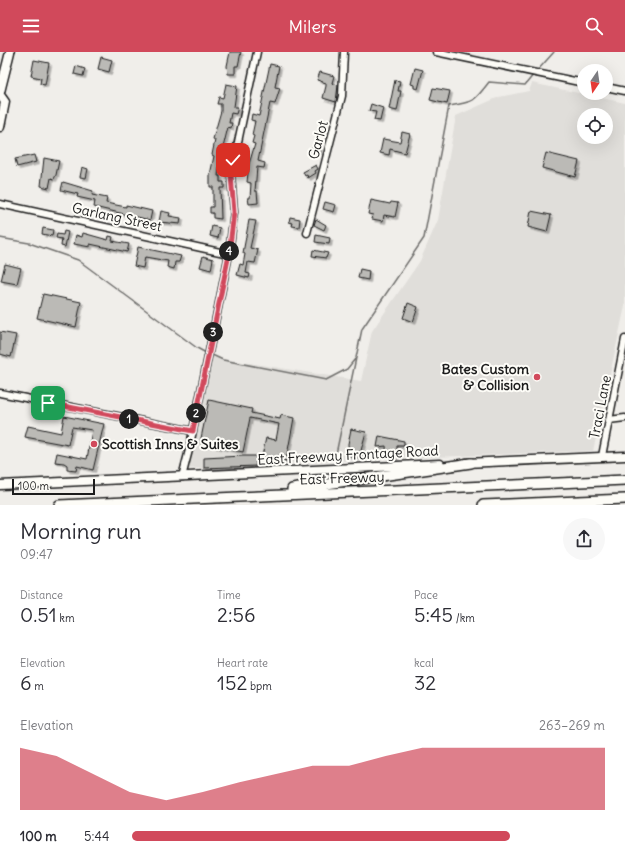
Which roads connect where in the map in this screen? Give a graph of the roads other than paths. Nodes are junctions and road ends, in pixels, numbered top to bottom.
1 (10, 52) edge
2 (257, 52) edge
3 (344, 52) edge
4 (436, 52) edge
5 (577, 82) edge
6 (613, 88) edge
7 (625, 91) edge
8 (0, 92) edge
9 (0, 95) edge
10 (0, 127) edge
11 (0, 204) edge
12 (307, 233) dead end
13 (229, 254) junction
14 (625, 339) edge
15 (0, 393) edge
16 (625, 418) edge
17 (609, 420) junction
18 (193, 431) junction
19 (602, 456) junction
20 (625, 456) edge
21 (471, 463) junction
22 (182, 477) junction
23 (625, 480) edge
24 (0, 485) edge
25 (242, 496) junction
26 (625, 499) edge
27 (59, 505) edge
28 (483, 505) edge

1 - 8 main road
2 - 13 street
3 - 12 street, Garlot
4 - 5 street
6 - 7 street
9 - 10 main road
11 - 13 street, Garlang Street
13 - 18 street
14 - 17 street, Traci Lane
15 - 18 street
16 - 17 street
17 - 19 street, Traci Lane
18 - 22 street
19 - 20 main road, East Freeway Frontage Road
19 - 21 main road, East Freeway Frontage Road
21 - 22 main road, East Freeway Frontage Road
21 - 25 highway
22 - 24 main road, East Freeway Frontage Road
23 - 25 highway, East Freeway
25 - 27 highway, East Freeway
26 - 28 highway

